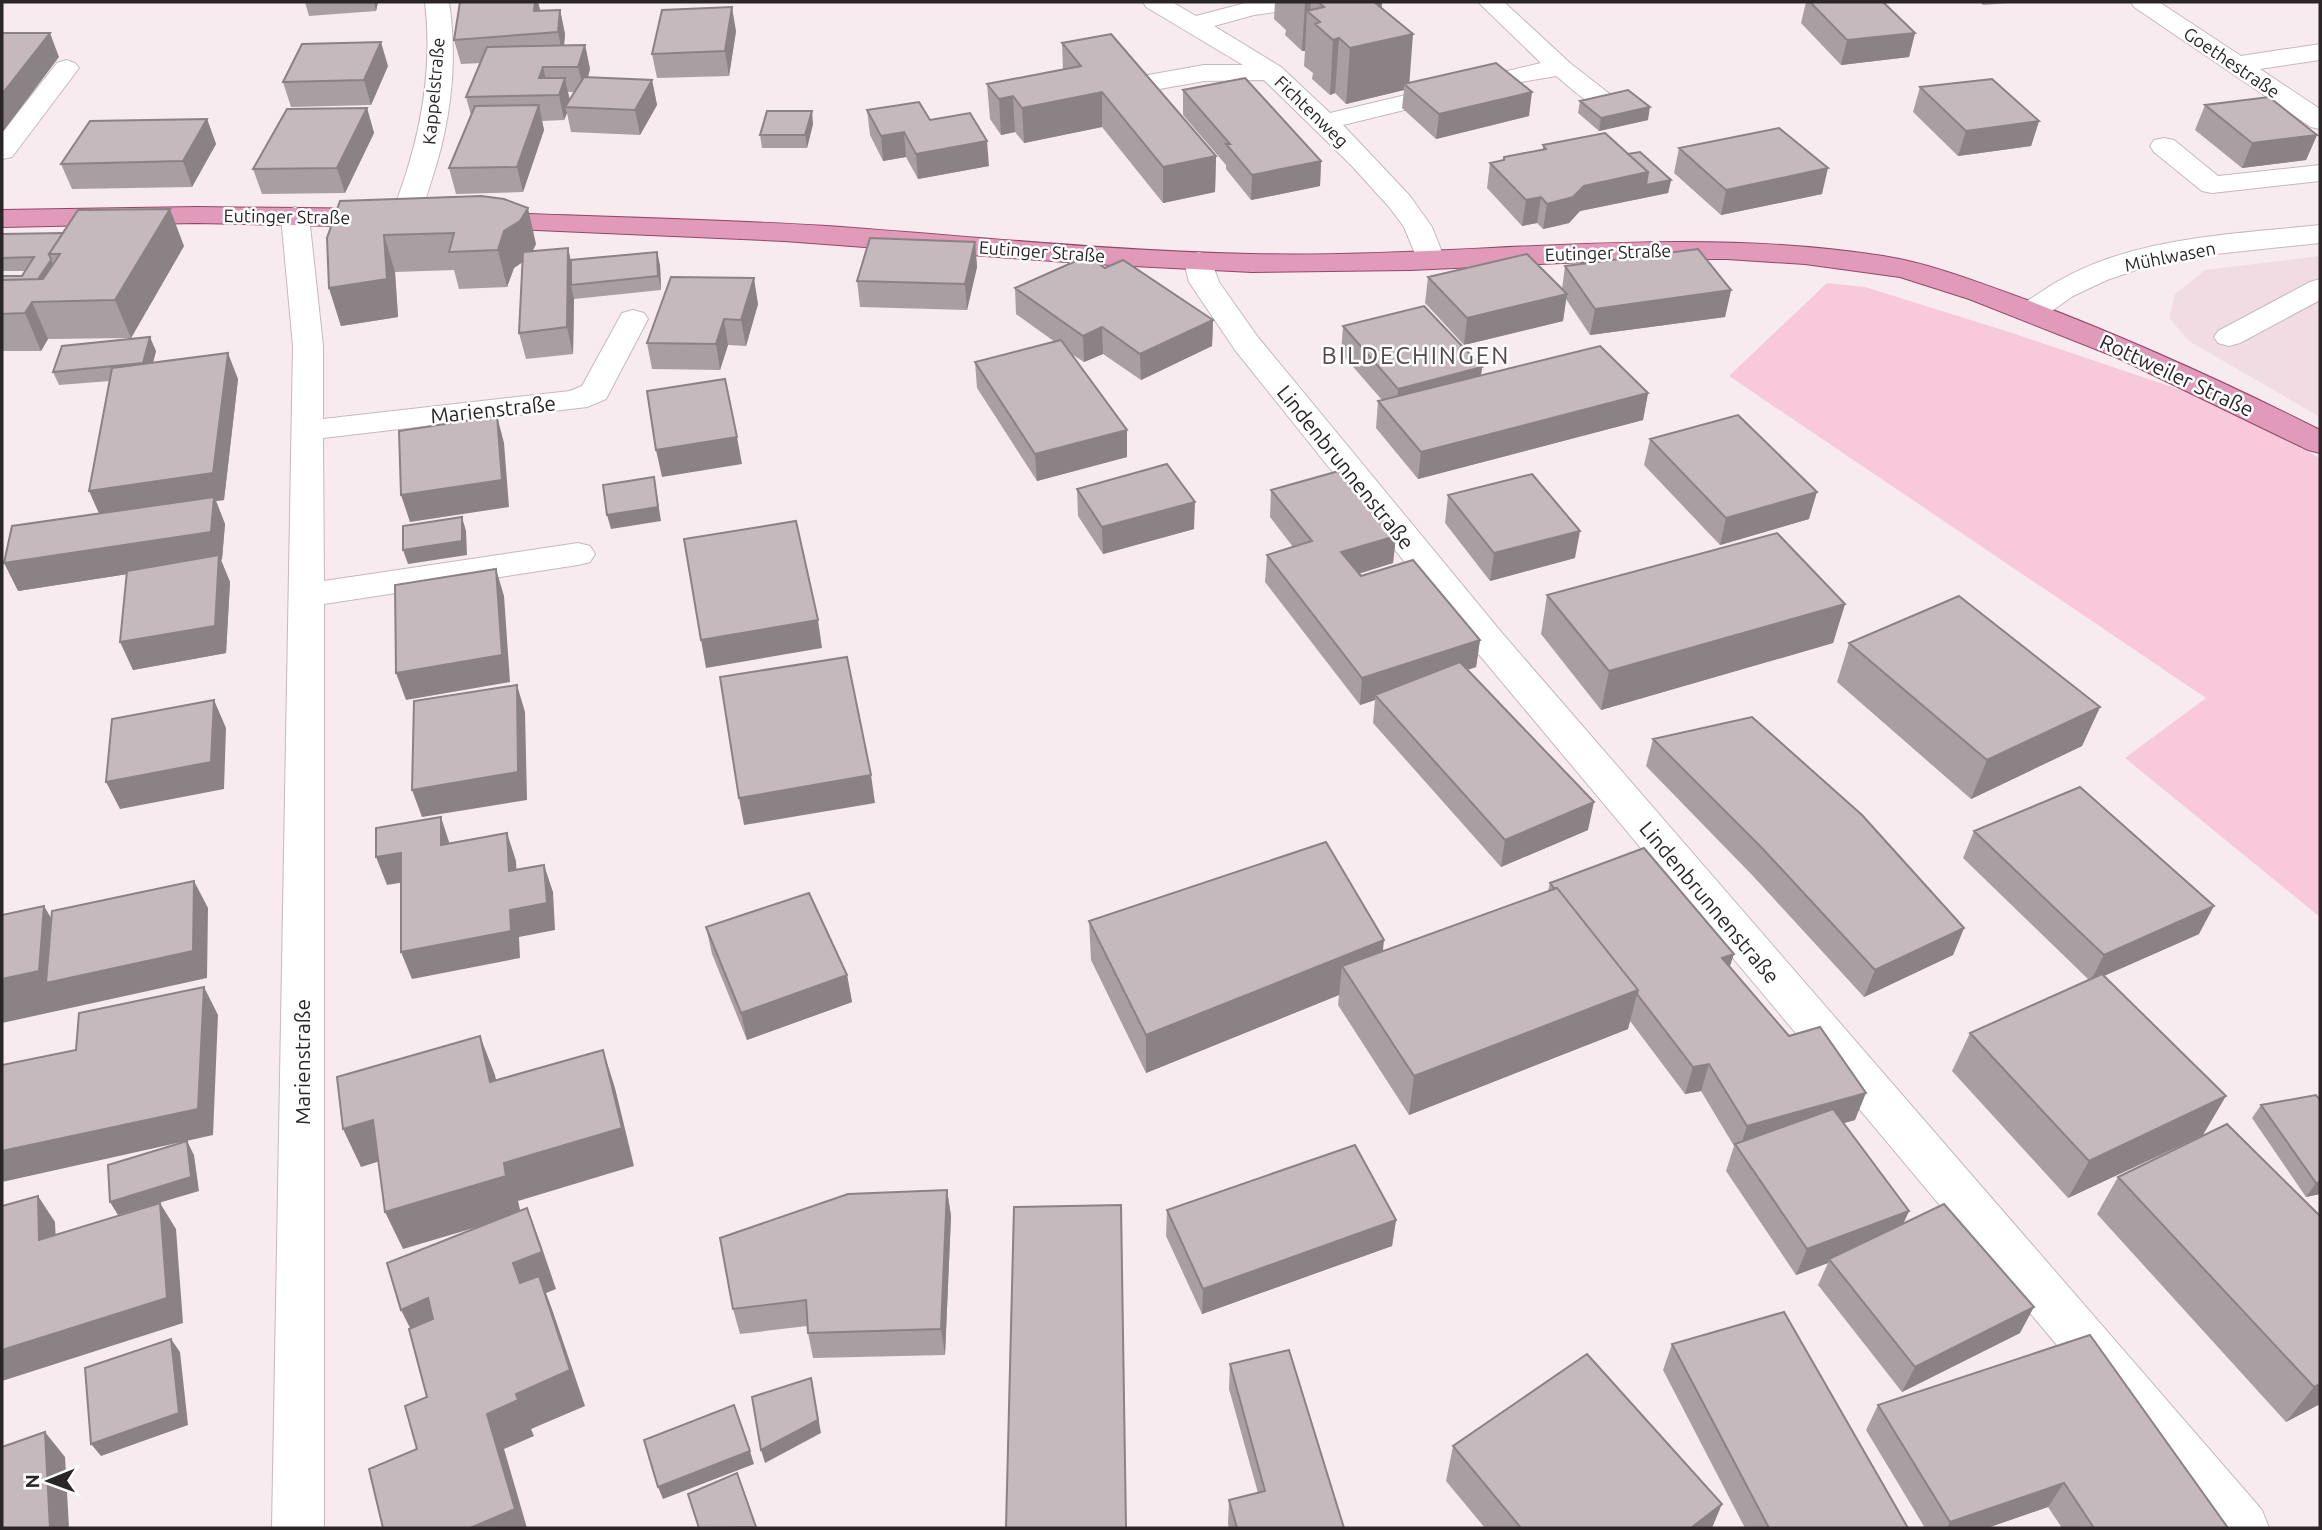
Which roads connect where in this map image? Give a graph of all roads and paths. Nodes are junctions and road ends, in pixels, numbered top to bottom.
1 (437, 2) edge
2 (1155, 2) edge
3 (1301, 2) edge
4 (1490, 2) edge
5 (2143, 2) edge
6 (1194, 24) junction
7 (2320, 52) edge
8 (2235, 65) junction
9 (66, 68) dead end
10 (1561, 68) junction
11 (1272, 72) junction
12 (1137, 85) edge
13 (1607, 102) edge
14 (2320, 121) edge
15 (1324, 122) junction
16 (2164, 146) dead end
17 (2, 151) edge
18 (2320, 173) edge
19 (295, 216) junction
20 (2, 219) edge
21 (431, 219) junction
22 (2320, 234) edge
23 (1430, 260) junction
24 (1199, 261) junction
25 (2320, 288) edge
26 (2031, 312) junction
27 (633, 318) dead end
28 (2230, 337) dead end
29 (308, 430) junction
30 (2320, 443) edge
31 (578, 554) dead end
32 (306, 595) junction
33 (298, 1528) edge
34 (2243, 1528) edge

1 - 21 street, Kappelstraße
2 - 6 street, Fichtenweg
3 - 6 street
4 - 10 street
5 - 8 street, Goethestraße
6 - 11 street, Fichtenweg
7 - 8 street
8 - 14 street, Goethestraße
9 - 17 street
10 - 13 street
10 - 15 street
11 - 12 street
11 - 15 street, Fichtenweg
15 - 23 street, Fichtenweg
16 - 18 street
19 - 20 main road, Eutinger Straße
19 - 21 main road, Eutinger Straße
19 - 29 street, Marienstraße
21 - 24 main road, Eutinger Straße
22 - 26 street, Mühlwasen
23 - 24 main road, Eutinger Straße
23 - 26 main road, Eutinger Straße
24 - 34 street, Lindenbrunnenstraße
25 - 28 street
26 - 30 main road, Rottweiler Straße
27 - 29 street, Marienstraße
29 - 32 street, Marienstraße
31 - 32 street
32 - 33 street, Marienstraße

